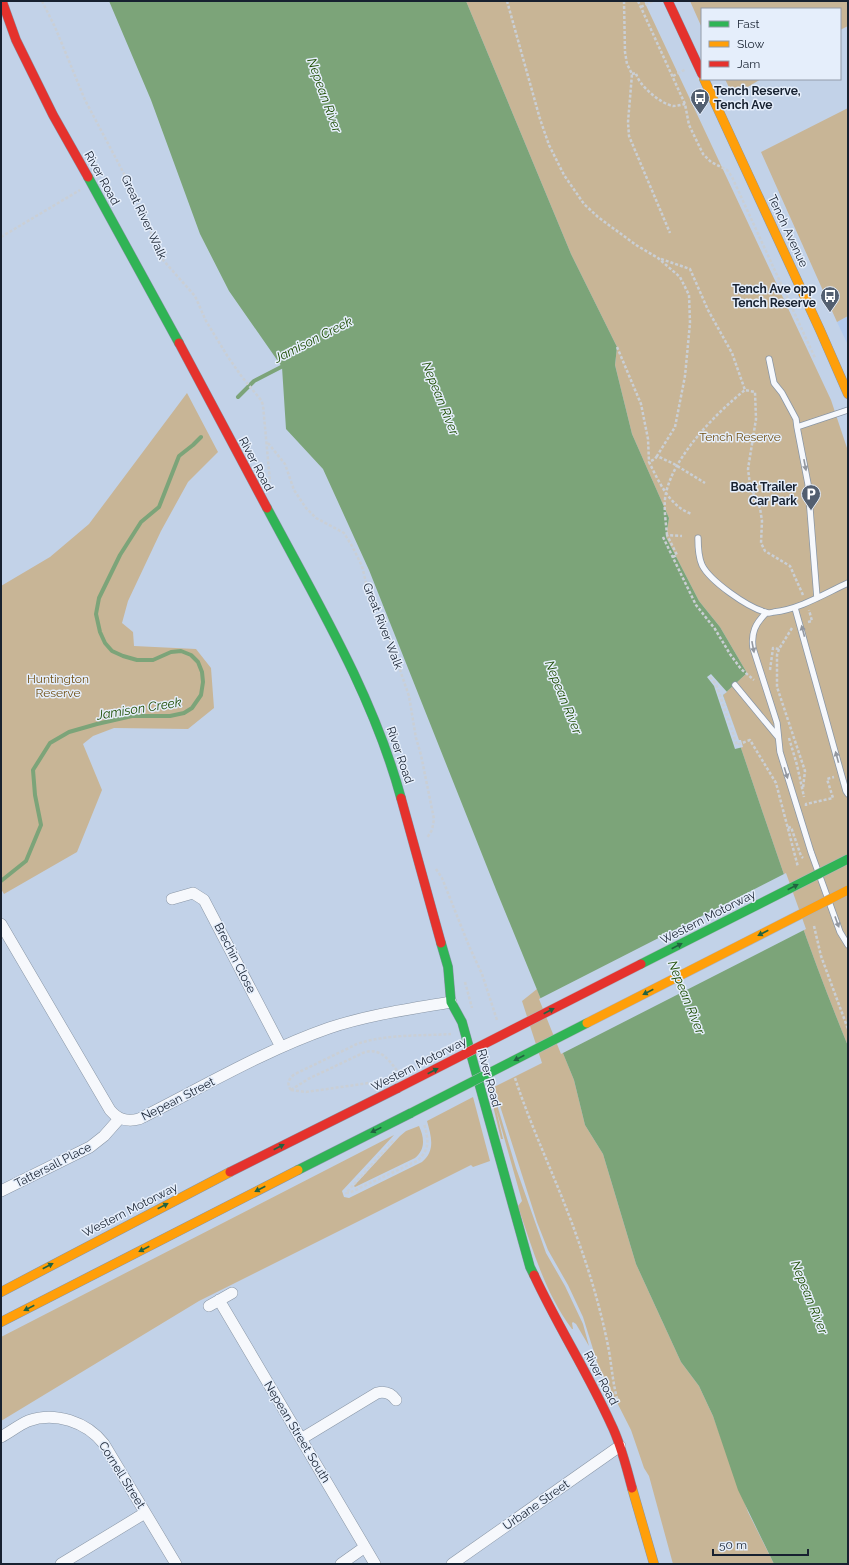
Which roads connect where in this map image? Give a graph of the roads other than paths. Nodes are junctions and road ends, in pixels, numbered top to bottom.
1 (2, 1) edge
2 (668, 1) edge
3 (701, 72) edge
4 (704, 80) edge
5 (769, 359) dead end
6 (848, 394) edge
7 (848, 410) edge
8 (797, 427) junction
9 (698, 538) dead end
10 (848, 583) edge
11 (817, 598) junction
12 (796, 608) junction
13 (766, 613) junction
14 (735, 685) dead end
15 (778, 737) junction
16 (848, 794) edge
17 (848, 859) edge
18 (848, 890) edge
19 (172, 899) dead end
20 (1, 924) edge
21 (848, 945) edge
22 (451, 1002) junction
23 (281, 1047) junction
24 (119, 1119) junction
25 (1, 1191) edge
26 (1, 1292) edge
27 (232, 1293) dead end
28 (219, 1300) junction
29 (209, 1306) dead end
30 (1, 1322) edge
31 (396, 1400) dead end
32 (1, 1437) edge
33 (301, 1439) junction
34 (620, 1446) junction
35 (146, 1513) junction
36 (365, 1547) junction
37 (61, 1564) edge
38 (176, 1564) edge
39 (341, 1564) edge
40 (375, 1564) edge
41 (452, 1564) edge
42 (654, 1564) edge

1 - 22 main road, River Road
2 - 3 main road
4 - 6 main road, Tench Avenue
5 - 8 lane
7 - 8 lane
8 -> 11 lane
9 - 13 lane
10 - 11 lane
11 - 12 lane
12 - 13 lane
16 -> 12 lane
13 -> 15 lane
14 - 15 lane
15 -> 21 lane
26 -> 17 main road, Western Motorway, bridge
18 -> 30 main road, bridge
19 - 23 street, Brechin Close
20 - 24 street
22 - 23 street, Nepean Street
22 - 34 main road, River Road
23 - 24 street, Nepean Street
24 - 25 street, Tattersall Place
27 - 28 street
28 - 29 street
28 - 33 street, Nepean Street South
31 - 33 street
32 - 35 street, Cornell Street
33 - 36 street, Nepean Street South
34 - 41 street, Urbane Street
34 - 42 main road, River Road
35 - 37 street
35 - 38 street, Cornell Street
36 - 39 street
36 - 40 street, Nepean Street South

